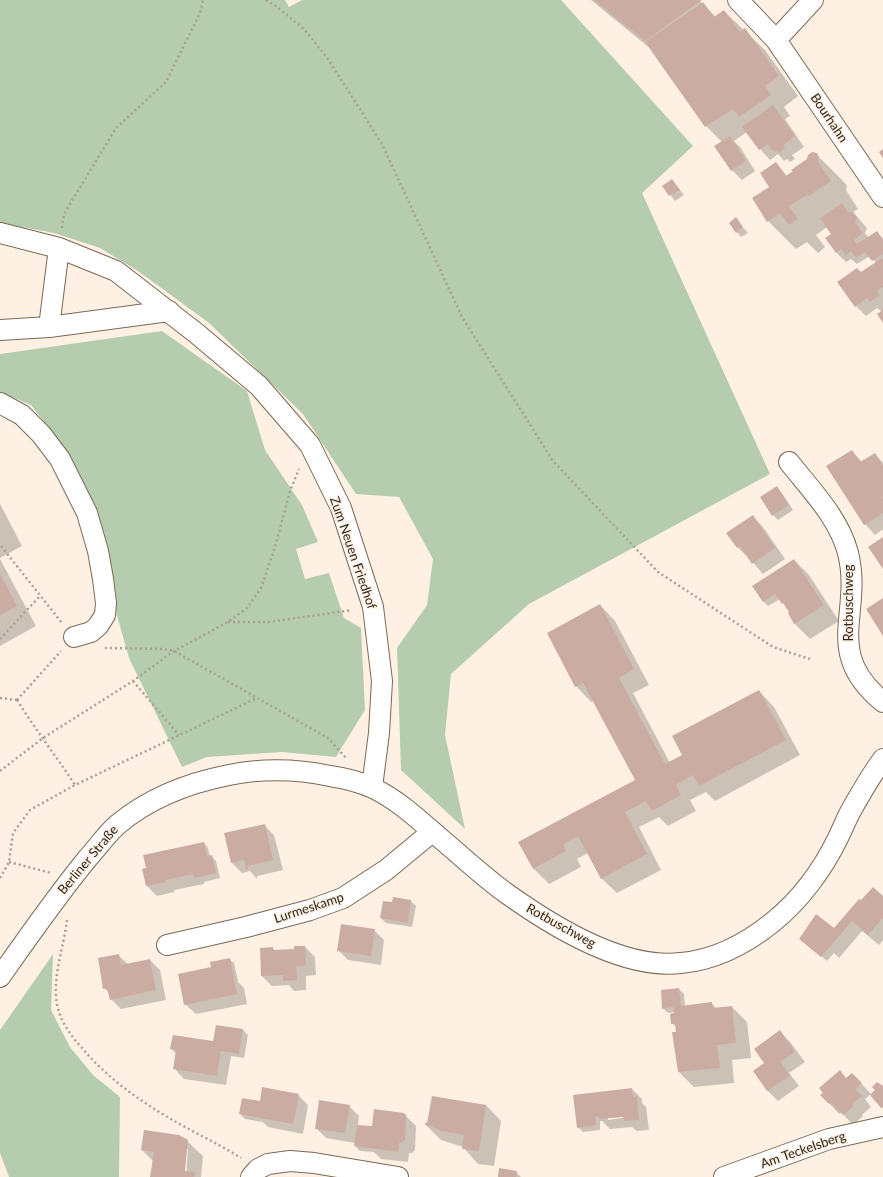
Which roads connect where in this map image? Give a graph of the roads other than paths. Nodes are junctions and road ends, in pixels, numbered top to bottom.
1 (738, 0) edge
2 (813, 0) edge
3 (776, 40) junction
4 (883, 197) edge
5 (0, 233) edge
6 (58, 248) junction
7 (169, 311) junction
8 (49, 327) junction
9 (0, 330) edge
10 (0, 403) edge
11 (789, 462) dead end
12 (74, 637) road end
13 (883, 702) edge
14 (883, 759) edge
15 (372, 787) junction
16 (432, 832) junction
17 (167, 945) dead end
18 (0, 978) edge
19 (883, 1127) edge
20 (260, 1174) edge
21 (398, 1177) edge
22 (724, 1177) edge

1 - 3 street, Bourhahn
2 - 3 street
3 - 4 street, Bourhahn
5 - 6 street, Zum Neuen Friedhof
6 - 7 street, Zum Neuen Friedhof
6 - 8 street
7 - 8 street
7 - 15 street, Zum Neuen Friedhof
8 - 9 street
10 - 12 street
11 - 13 street, Rotbuschweg
14 - 16 street, Rotbuschweg
15 - 16 street, Rotbuschweg
15 - 18 street, Berliner Straße
16 - 17 street, Lurmeskamp
19 - 22 street, Am Teckelsberg
20 - 21 street

